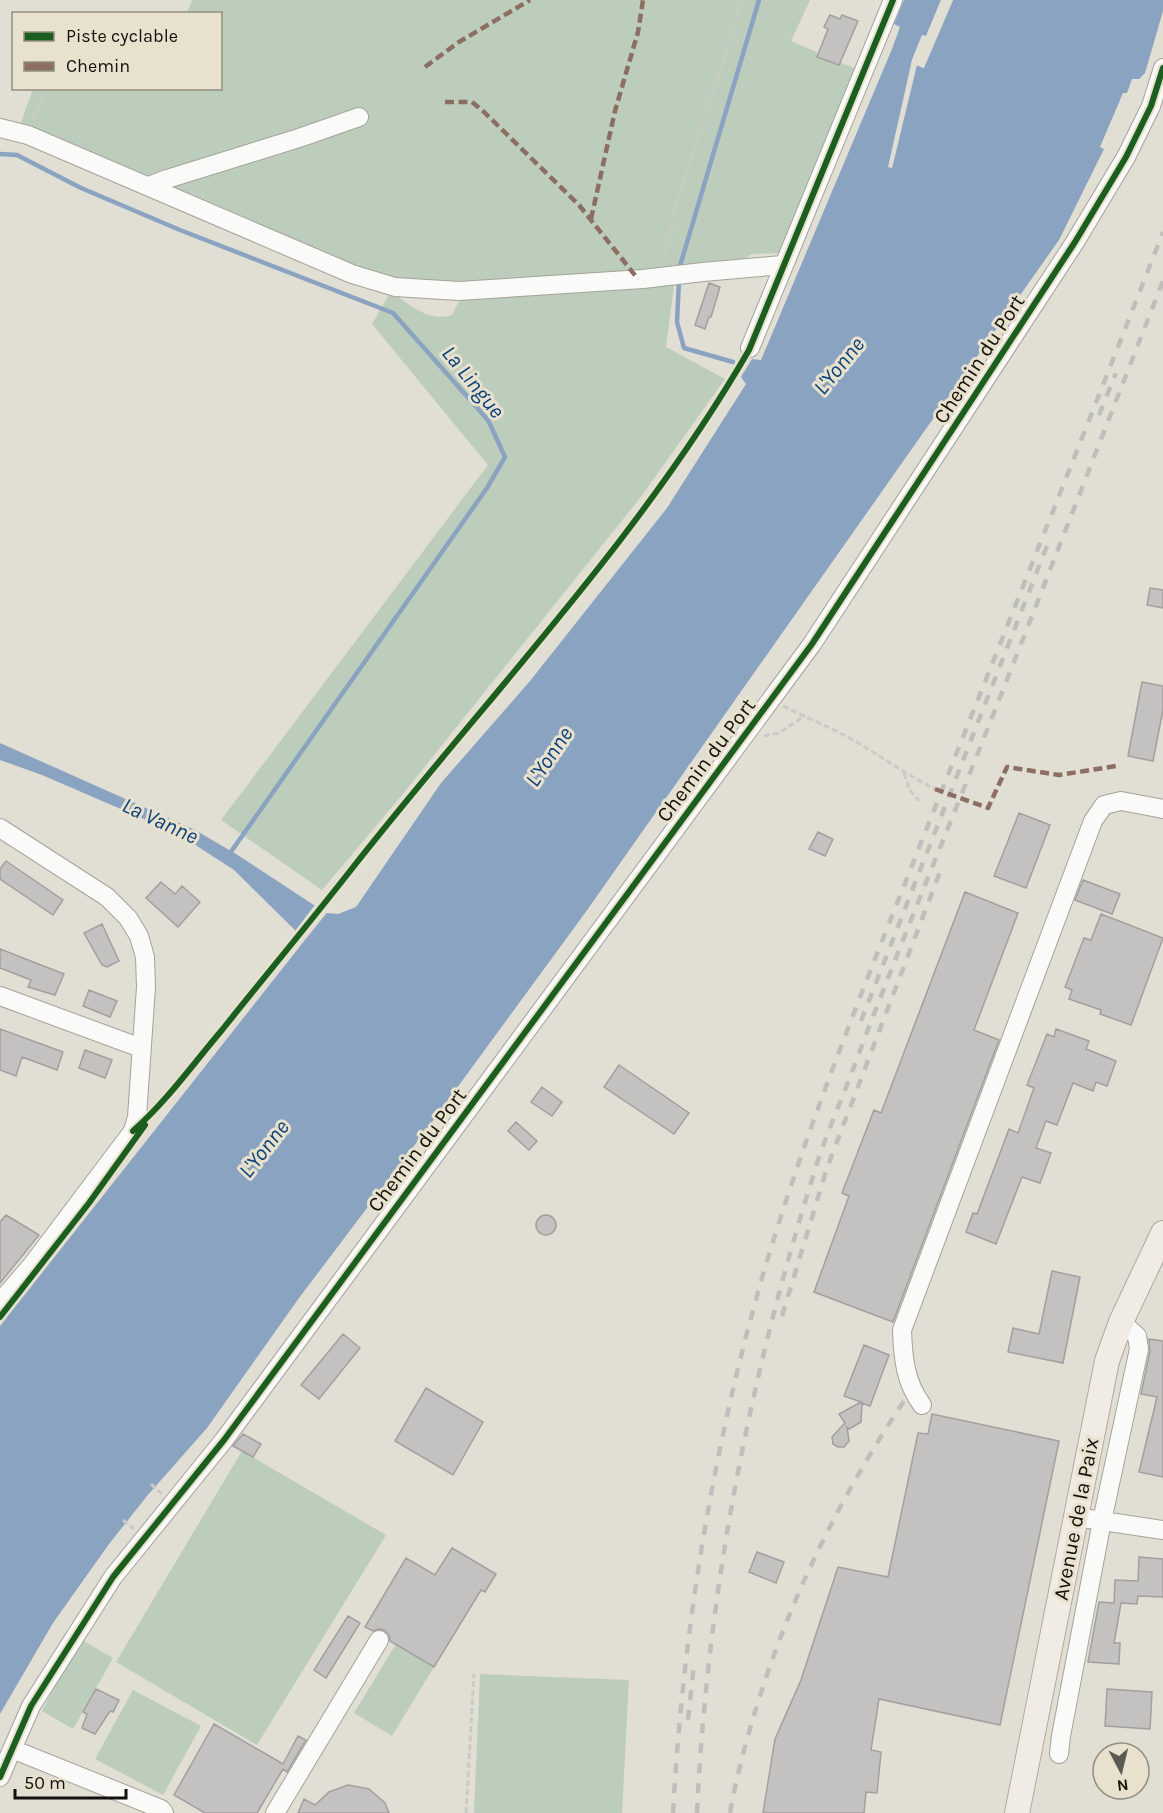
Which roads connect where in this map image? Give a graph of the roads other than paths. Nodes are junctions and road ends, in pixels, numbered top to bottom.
1 (893, 0) edge
2 (1162, 70) edge
3 (359, 117) dead end
4 (0, 128) edge
5 (149, 186) junction
6 (782, 265) junction
7 (750, 348) dead end
8 (1163, 809) edge
9 (0, 828) edge
10 (0, 996) edge
11 (141, 1048) junction
12 (1163, 1233) edge
13 (0, 1302) edge
14 (1121, 1322) junction
15 (922, 1405) dead end
16 (1076, 1517) junction
17 (1102, 1521) junction
18 (1163, 1530) edge
19 (379, 1640) dead end
20 (1034, 1733) junction
21 (12, 1749) junction
22 (0, 1778) edge
23 (164, 1813) edge
24 (275, 1813) edge
25 (1017, 1813) edge

1 - 6 street
2 - 21 street, Chemin du Port
3 - 5 street
4 - 5 street
5 - 6 street
6 - 7 street
8 - 15 street
9 - 11 street
10 - 11 street
11 - 13 street
12 - 14 main road, Avenue de la Paix
14 - 16 main road, Avenue de la Paix
14 - 17 street
16 - 17 street
16 - 20 main road, Avenue de la Paix
17 - 18 street
17 - 20 street
19 - 24 street
20 - 25 main road, Avenue de la Paix
21 - 22 street, Chemin du Port
21 - 23 street

